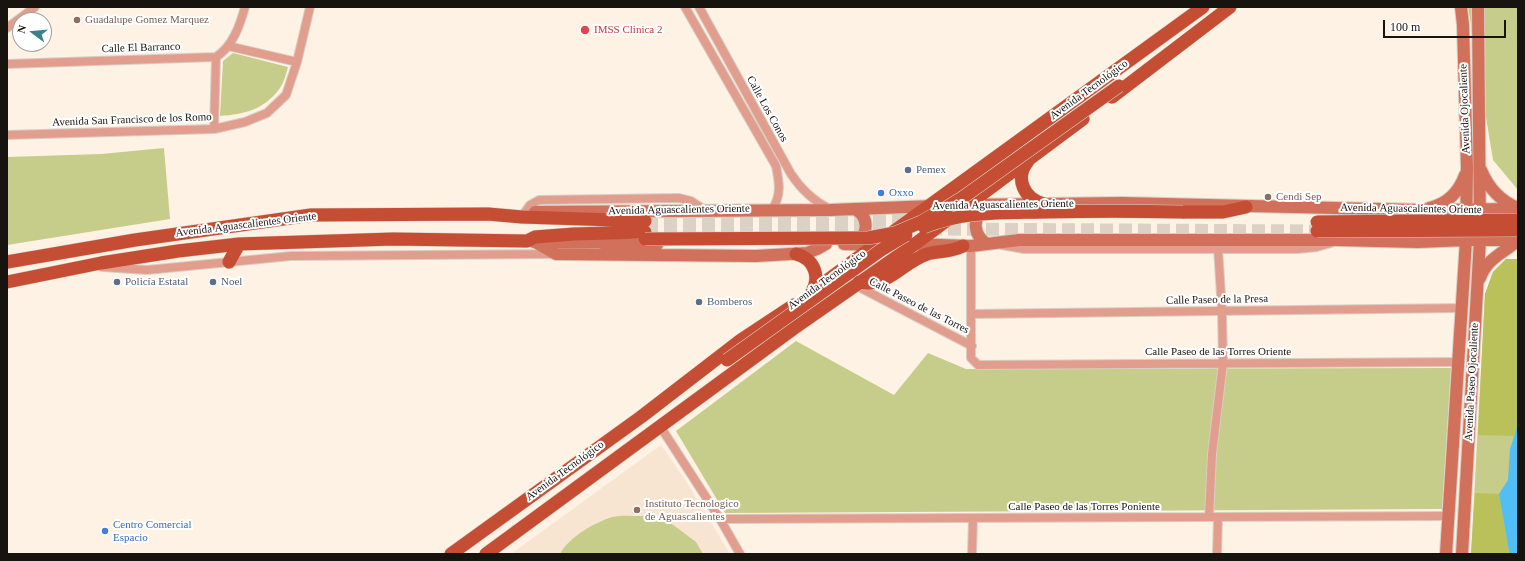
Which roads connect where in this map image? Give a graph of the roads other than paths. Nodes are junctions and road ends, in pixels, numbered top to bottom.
1 (35, 7) edge
2 (245, 7) edge
3 (310, 7) edge
4 (685, 7) edge
5 (699, 7) edge
6 (1203, 7) edge
7 (1230, 7) edge
8 (1461, 7) edge
9 (1478, 7) edge
10 (7, 28) edge
11 (228, 46) junction
12 (216, 56) junction
13 (297, 62) junction
14 (7, 64) edge
15 (1152, 66) junction
16 (214, 129) junction
17 (7, 134) edge
18 (1029, 160) junction
19 (1479, 163) junction
20 (1467, 168) junction
21 (1044, 204) junction
22 (966, 205) junction
23 (990, 205) junction
24 (930, 206) junction
25 (1246, 207) junction
26 (1518, 208) edge
27 (772, 209) junction
28 (855, 209) junction
29 (830, 210) junction
30 (1420, 210) junction
31 (1438, 210) junction
32 (1480, 210) junction
33 (1467, 211) junction
34 (488, 214) junction
35 (1518, 219) edge
36 (1518, 230) edge
37 (645, 231) junction
38 (1480, 239) junction
39 (1337, 240) junction
40 (1466, 240) junction
41 (1518, 240) edge
42 (532, 242) junction
43 (600, 242) junction
44 (1418, 242) junction
45 (238, 244) junction
46 (826, 244) junction
47 (853, 244) junction
48 (915, 244) junction
49 (989, 244) junction
50 (875, 245) junction
51 (967, 246) junction
52 (1218, 248) junction
53 (556, 254) junction
54 (796, 254) junction
55 (7, 262) edge
56 (229, 262) junction
57 (85, 266) junction
58 (7, 282) edge
59 (857, 284) junction
60 (1477, 288) junction
61 (810, 294) junction
62 (1462, 308) junction
63 (1222, 311) junction
64 (972, 314) junction
65 (972, 346) junction
66 (1223, 362) junction
67 (1459, 362) junction
68 (666, 398) junction
69 (660, 426) junction
70 (1449, 516) junction
71 (1209, 517) junction
72 (1218, 517) junction
73 (973, 518) junction
74 (720, 519) junction
75 (451, 554) edge
76 (486, 554) edge
77 (740, 554) edge
78 (972, 554) edge
79 (1217, 554) edge
80 (1446, 554) edge
81 (1462, 554) edge

1 - 10 street
2 - 11 street
3 - 13 street, Avenida San Francisco de los Romo
4 - 27 street, Calle Los Conos
5 - 29 street, Calle Los Conos
6 - 24 main road, Avenida Tecnológico
7 - 15 main road, Avenida Tecnológico
8 - 20 street, Avenida Ojocaliente
9 - 19 street, Avenida Ojocaliente
11 - 12 street
11 - 13 street
12 - 14 street, Calle El Barranco
12 - 16 street
13 - 16 street, Avenida San Francisco de los Romo
15 - 18 main road, Avenida Tecnológico
15 - 37 main road, bridge
16 - 17 street, Avenida San Francisco de los Romo
18 - 21 main road
18 - 22 main road, Avenida Tecnológico
19 - 26 street
19 - 32 street, Avenida Ojocaliente
20 - 30 street
20 - 33 street, Avenida Ojocaliente
21 - 23 street, Avenida Aguascalientes Oriente
21 - 25 street, Avenida Aguascalientes Oriente
22 - 23 street, Avenida Aguascalientes Oriente
22 - 24 street, Avenida Aguascalientes Oriente
22 - 48 main road, Avenida Tecnológico
23 - 49 street
24 - 28 street, Avenida Aguascalientes Oriente
24 - 50 main road, Avenida Tecnológico
25 - 30 street, Avenida Aguascalientes Oriente
25 - 68 main road, bridge
26 - 32 street, Avenida Aguascalientes Oriente
27 - 29 street, Avenida Aguascalientes Oriente
27 - 34 street, Avenida Aguascalientes Oriente
28 - 29 street, Avenida Aguascalientes Oriente
28 - 47 street
30 - 31 street, Avenida Aguascalientes Oriente
31 - 33 street, Avenida Aguascalientes Oriente
31 - 44 street
32 - 33 street, Avenida Aguascalientes Oriente
32 - 38 street, Avenida Paseo Ojocaliente
33 - 40 street, Avenida Paseo Ojocaliente
34 - 37 main road, Avenida Aguascalientes Oriente
34 - 55 main road, Avenida Aguascalientes Oriente
35 - 36 street
35 - 36 main road, Avenida Aguascalientes Oriente, bridge
37 - 42 main road, Avenida Aguascalientes Oriente
37 - 43 main road
38 - 40 street, Avenida Aguascalientes Oriente
38 - 41 street, Avenida Aguascalientes Oriente
38 - 60 street, Avenida Paseo Ojocaliente
39 - 44 street, Avenida Aguascalientes Oriente
39 - 49 street, Avenida Aguascalientes Oriente
39 - 52 street, Avenida Aguascalientes Oriente
40 - 44 street, Avenida Aguascalientes Oriente
40 - 62 street, Avenida Paseo Ojocaliente
41 - 60 street
42 - 43 street, Avenida Aguascalientes Oriente
42 - 45 main road, Avenida Aguascalientes Oriente
42 - 53 street
43 - 46 street, Avenida Aguascalientes Oriente
45 - 56 main road
45 - 57 main road, Avenida Aguascalientes Oriente
46 - 47 street, Avenida Aguascalientes Oriente
46 - 54 street, Avenida Aguascalientes Oriente
47 - 50 street, Avenida Aguascalientes Oriente
48 - 50 street, Avenida Aguascalientes Oriente
48 - 51 street, Avenida Aguascalientes Oriente
48 - 59 main road, Avenida Tecnológico
49 - 51 street, Avenida Aguascalientes Oriente
49 - 52 street, Avenida Aguascalientes Oriente
50 - 61 main road, Avenida Tecnológico
51 - 59 main road
51 - 64 street
52 - 63 street
53 - 54 street, Avenida Aguascalientes Oriente
53 - 56 street, Avenida Aguascalientes Oriente
54 - 61 main road
56 - 57 street, Avenida Aguascalientes Oriente
57 - 58 main road, Avenida Aguascalientes Oriente
59 - 65 street, Calle Paseo de las Torres
59 - 69 main road, Avenida Tecnológico
60 - 81 street, Avenida Paseo Ojocaliente
61 - 68 main road, Avenida Tecnológico
62 - 63 street, Calle Paseo de la Presa
62 - 67 street, Avenida Paseo Ojocaliente
63 - 64 street, Calle Paseo de la Presa
63 - 66 street
64 - 65 street
65 - 66 street, Calle Paseo de las Torres Oriente
66 - 67 street, Calle Paseo de las Torres Oriente
66 - 71 street
67 - 70 street, Avenida Paseo Ojocaliente
68 - 75 main road, Avenida Tecnológico
69 - 74 street
69 - 76 main road, Avenida Tecnológico
70 - 72 street, Calle Paseo de las Torres Poniente
70 - 80 street, Avenida Paseo Ojocaliente
71 - 72 street, Calle Paseo de las Torres Poniente
71 - 73 street, Calle Paseo de las Torres Poniente
72 - 79 street
73 - 74 street, Calle Paseo de las Torres Poniente
73 - 78 street
74 - 77 street

